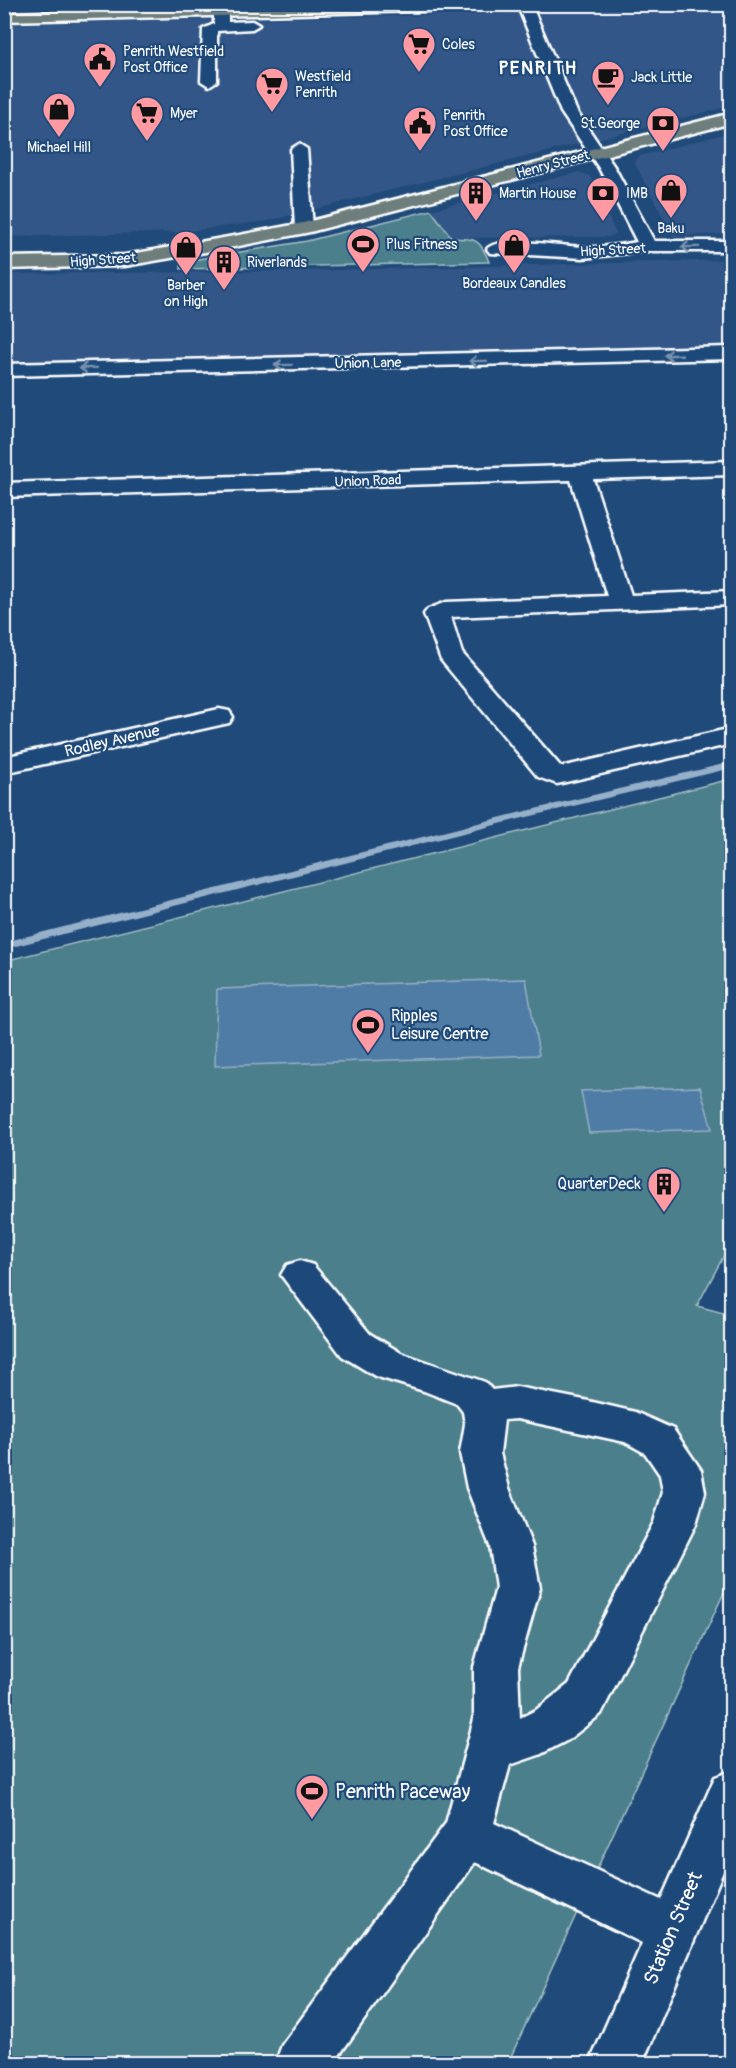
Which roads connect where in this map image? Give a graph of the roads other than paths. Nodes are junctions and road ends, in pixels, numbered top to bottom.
1 (420, 4) edge
2 (547, 4) edge
3 (524, 5) edge
4 (4, 10) edge
5 (4, 17) edge
6 (221, 19) junction
7 (252, 25) dead end
8 (209, 81) dead end
9 (732, 118) edge
10 (298, 149) dead end
11 (596, 153) junction
12 (304, 228) junction
13 (201, 246) junction
14 (648, 246) junction
15 (732, 246) edge
16 (496, 249) dead end
17 (4, 250) edge
18 (4, 263) edge
19 (732, 353) edge
20 (4, 370) edge
21 (732, 468) edge
22 (579, 473) junction
23 (4, 490) edge
24 (732, 598) edge
25 (621, 601) junction
26 (219, 717) dead end
27 (732, 736) edge
28 (4, 765) edge
29 (300, 1275) dead end
30 (482, 1407) junction
31 (491, 1749) junction
32 (732, 1793) edge
33 (466, 1834) junction
34 (672, 1931) junction
35 (302, 2064) edge
36 (615, 2064) edge

1 - 4 main road
2 - 3 main road
3 - 6 main road
3 - 11 street
5 - 6 main road
6 - 7 street
6 - 8 street
9 - 11 main road, Henry Street
10 - 12 street
11 - 12 main road, Henry Street
11 - 14 street
12 - 13 main road, High Street
13 - 17 main road, High Street
13 - 18 main road, High Street
15 -> 14 street, High Street
14 - 16 street, High Street
19 -> 20 street, Union Lane
21 - 22 street, Union Road
22 - 23 street, Union Road
22 - 25 street
24 - 25 street
25 - 27 street
26 - 28 street, Rodley Avenue
29 - 30 street
30 - 31 street
30 - 31 street
31 - 33 street
32 - 34 street, Station Street
33 - 34 street
33 - 35 street
34 - 36 street, Station Street

